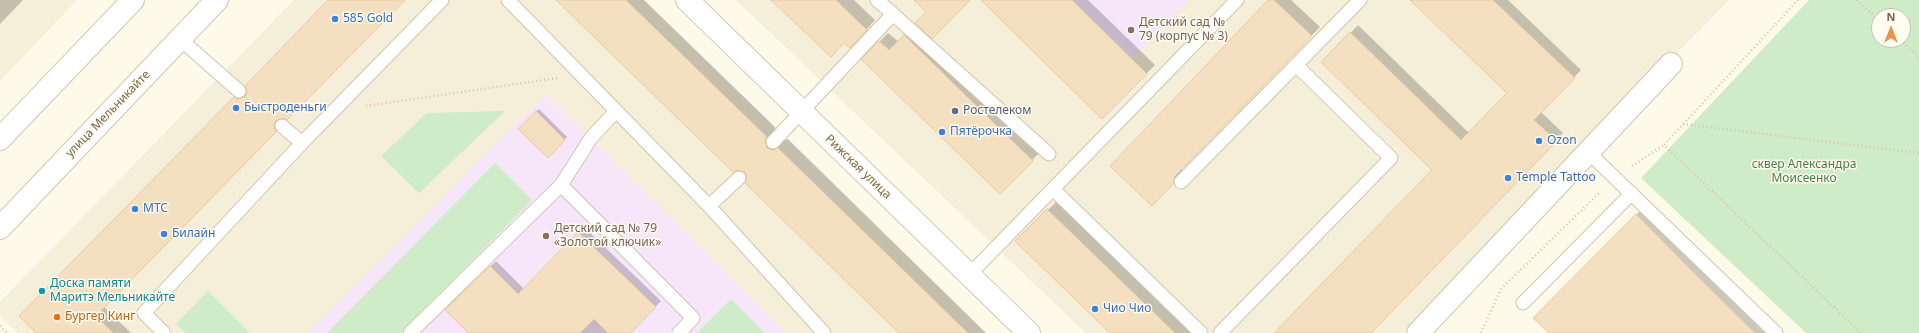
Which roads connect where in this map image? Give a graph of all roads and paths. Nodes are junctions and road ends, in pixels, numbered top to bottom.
1 (133, 0) edge
2 (217, 0) edge
3 (442, 0) edge
4 (508, 0) edge
5 (687, 0) edge
6 (878, 0) edge
7 (1237, 0) edge
8 (1360, 0) edge
9 (1798, 0) edge
10 (1857, 0) edge
11 (1871, 13) edge
12 (893, 14) junction
13 (180, 39) junction
14 (1909, 48) edge
15 (1919, 57) edge
16 (1670, 64) dead end
17 (1296, 66) junction
18 (582, 74) junction
19 (239, 91) dead end
20 (334, 111) junction
21 (616, 111) junction
22 (801, 111) junction
23 (1683, 124) junction
24 (282, 126) dead end
25 (0, 139) edge
26 (773, 142) dead end
27 (302, 143) junction
28 (1588, 152) junction
29 (1919, 153) edge
30 (1049, 154) dead end
31 (739, 178) dead end
32 (1182, 182) dead end
33 (561, 185) junction
34 (1053, 189) junction
35 (1632, 193) junction
36 (709, 206) junction
37 (0, 228) edge
38 (969, 275) junction
39 (1523, 303) dead end
40 (0, 326) edge
41 (7, 333) edge
42 (164, 333) edge
43 (410, 333) edge
44 (679, 333) edge
45 (824, 333) edge
46 (1029, 333) edge
47 (1201, 333) edge
48 (1220, 333) edge
49 (1418, 333) edge
50 (1776, 333) edge
51 (1861, 333) edge

1 - 25 street
2 - 13 street, улица Мельникайте
3 - 20 lane
4 - 18 lane
5 - 22 street, Рижская улица
6 - 12 lane
7 - 34 lane
8 - 17 lane
9 - 23 path
10 - 11 path
12 - 22 lane
12 - 30 lane
13 - 19 lane
13 - 37 street, улица Мельникайте
14 - 15 path
16 - 28 street
17 - 32 lane
17 - 48 lane
18 - 20 path
18 - 21 lane
20 - 27 lane
21 - 33 lane
21 - 36 lane
22 - 26 lane
22 - 38 street, Рижская улица
23 - 29 path
23 - 51 path
24 - 27 lane
27 - 42 lane
28 - 35 lane
28 - 49 street
31 - 36 lane
33 - 43 lane
33 - 44 lane
34 - 38 lane
34 - 47 lane
35 - 39 lane
35 - 50 lane
36 - 45 lane
38 - 46 street, Рижская улица
40 - 41 path

